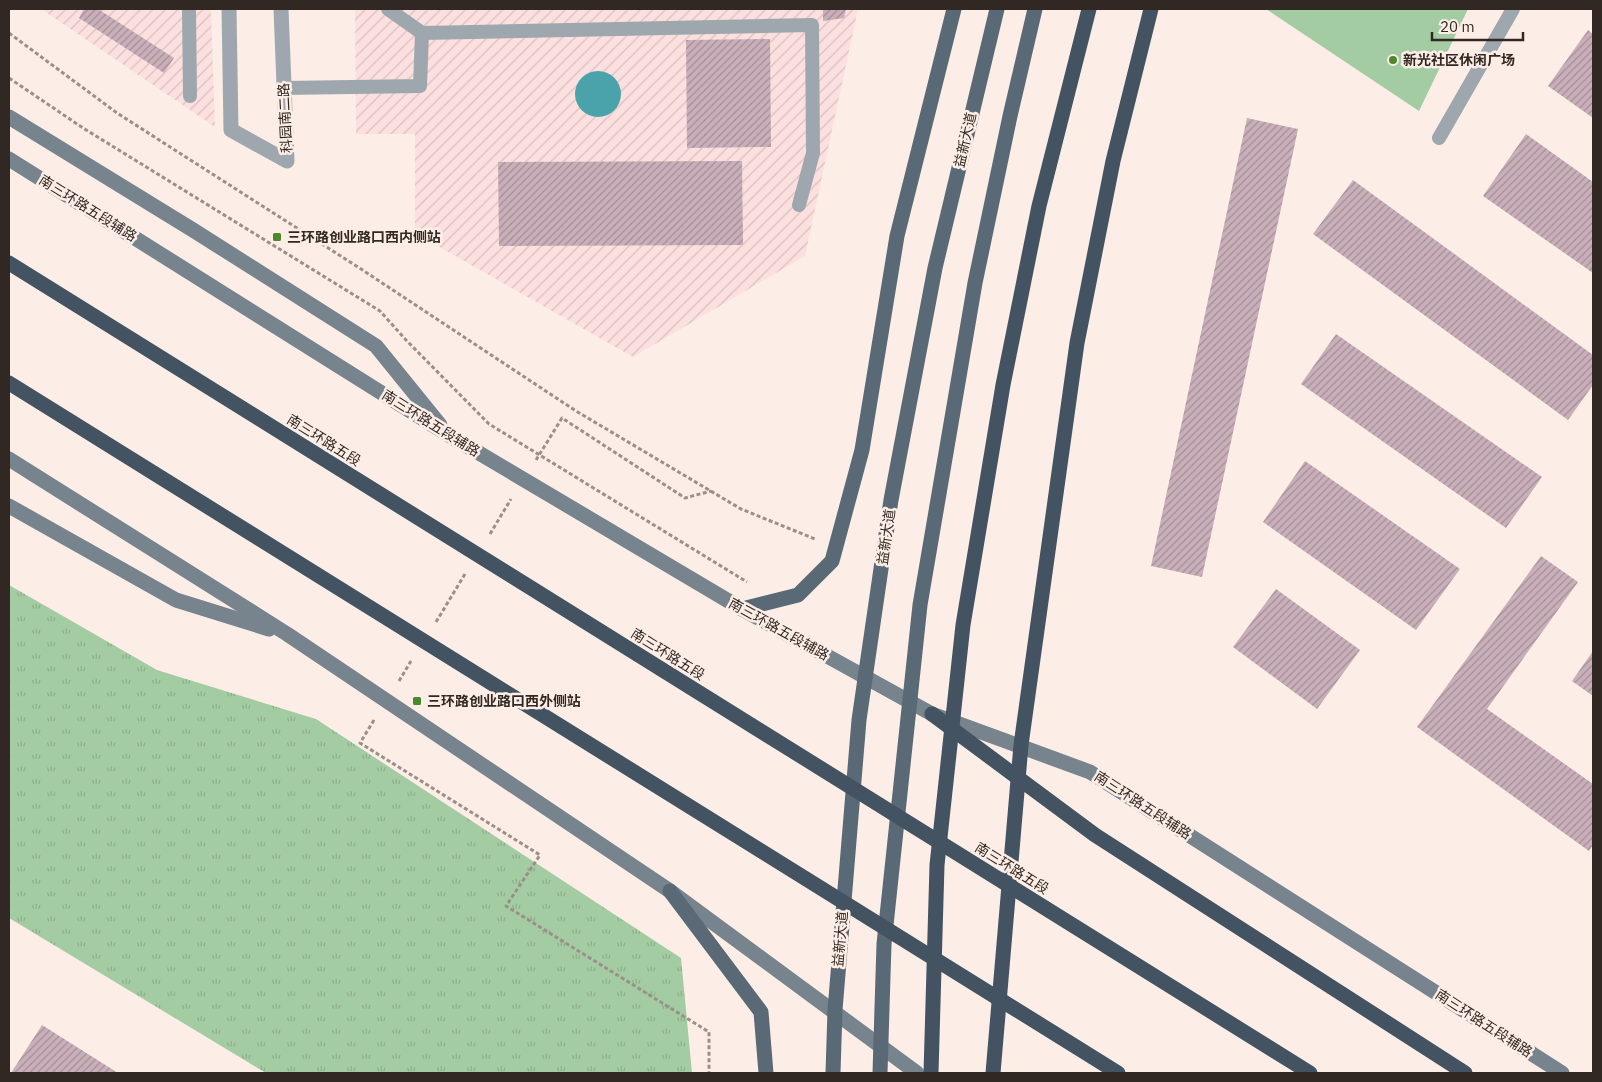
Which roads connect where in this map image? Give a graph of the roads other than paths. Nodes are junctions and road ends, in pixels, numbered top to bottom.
1 (190, 9) edge
2 (229, 9) edge
3 (281, 9) edge
4 (388, 9) edge
5 (954, 9) edge
6 (997, 9) edge
7 (1035, 9) edge
8 (1089, 9) edge
9 (1151, 9) edge
10 (1513, 9) edge
11 (422, 33) junction
12 (284, 88) junction
13 (190, 96) dead end
14 (9, 117) edge
15 (1439, 138) dead end
16 (9, 159) edge
17 (799, 205) dead end
18 (9, 263) edge
19 (9, 383) edge
20 (447, 434) junction
21 (9, 459) edge
22 (9, 506) edge
23 (742, 609) junction
24 (287, 634) junction
25 (932, 714) junction
26 (670, 891) junction
27 (766, 1073) edge
28 (833, 1073) edge
29 (880, 1073) edge
30 (917, 1073) edge
31 (931, 1073) edge
32 (993, 1073) edge
33 (1118, 1073) edge
34 (1310, 1073) edge
35 (1465, 1073) edge
36 (1562, 1073) edge

1 - 13 lane
2 - 12 street, 科园南二路
3 - 12 street, 科园南二路
4 - 11 lane
5 - 23 main road
6 - 28 main road, 益新大道
7 - 29 main road
8 - 31 highway
9 - 32 highway
10 - 15 lane
11 - 12 lane
11 - 17 lane
14 - 20 main road
16 - 20 main road, 南三环路五段辅路
18 - 34 highway, 南三环路五段
19 - 33 highway
20 - 23 main road, 南三环路五段辅路
21 - 24 main road
22 - 24 main road
23 - 25 main road, 南三环路五段辅路
24 - 26 main road
25 - 35 highway
25 - 36 main road, 南三环路五段辅路
26 - 27 main road
26 - 30 main road

